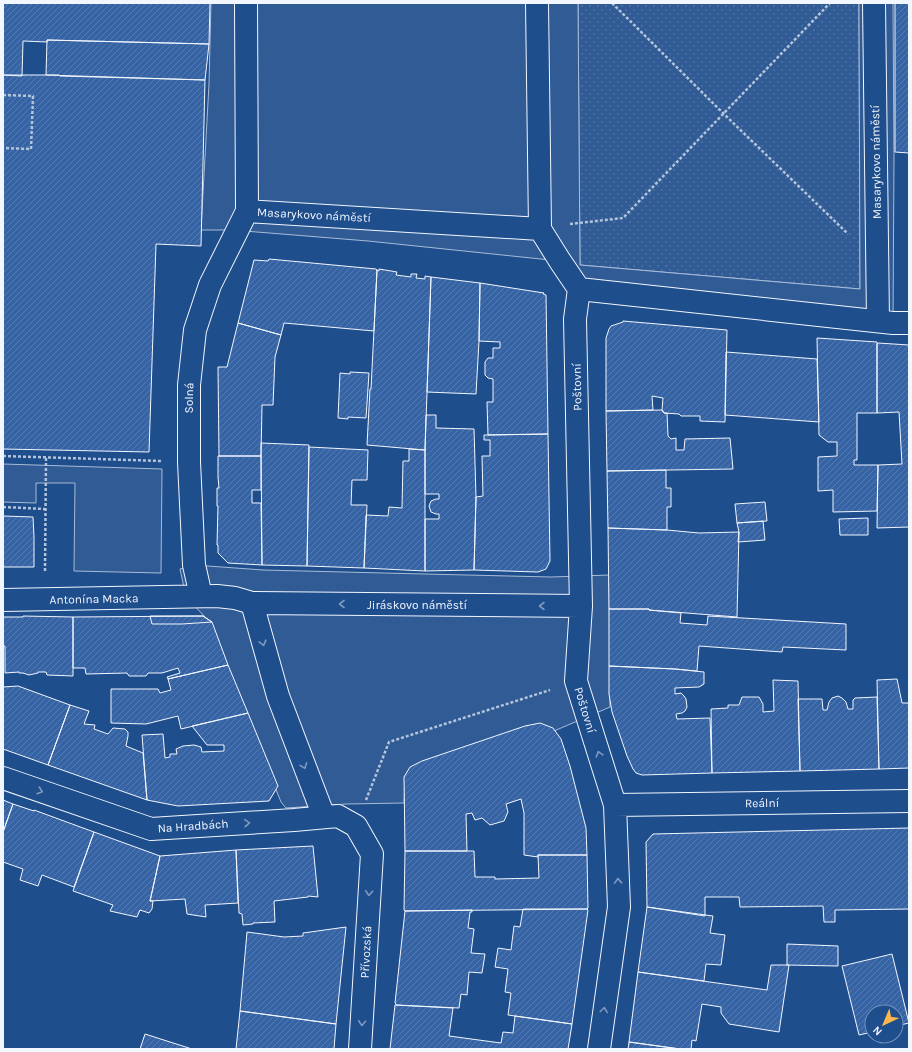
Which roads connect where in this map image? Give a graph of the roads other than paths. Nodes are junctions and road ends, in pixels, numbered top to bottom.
1 (246, 3) edge
2 (537, 3) edge
3 (874, 3) edge
4 (247, 211) junction
5 (540, 229) junction
6 (579, 289) junction
7 (893, 322) edge
8 (193, 597) junction
9 (3, 600) edge
10 (252, 603) junction
11 (581, 606) junction
12 (3, 778) edge
13 (909, 801) edge
14 (615, 805) junction
15 (324, 817) junction
16 (372, 854) joint
17 (360, 1049) edge
18 (599, 1049) edge

1 - 4 street, Masarykovo náměstí
2 - 5 street
3 - 7 street, Masarykovo náměstí
4 - 5 street, Masarykovo náměstí
4 - 8 street, Solná
5 - 6 street
6 - 7 street, Masarykovo náměstí
6 - 11 street, Poštovní
8 - 9 street, Antonína Macka
8 - 10 street, Jiráskovo náměstí
11 -> 10 street, Jiráskovo náměstí
10 -> 15 street
14 -> 11 street, Poštovní
12 -> 15 street, Na Hradbách
13 - 14 street, Reální
18 -> 14 street, Poštovní
15 - 16 street, Na Hradbách
16 -> 17 street, Přívozská

